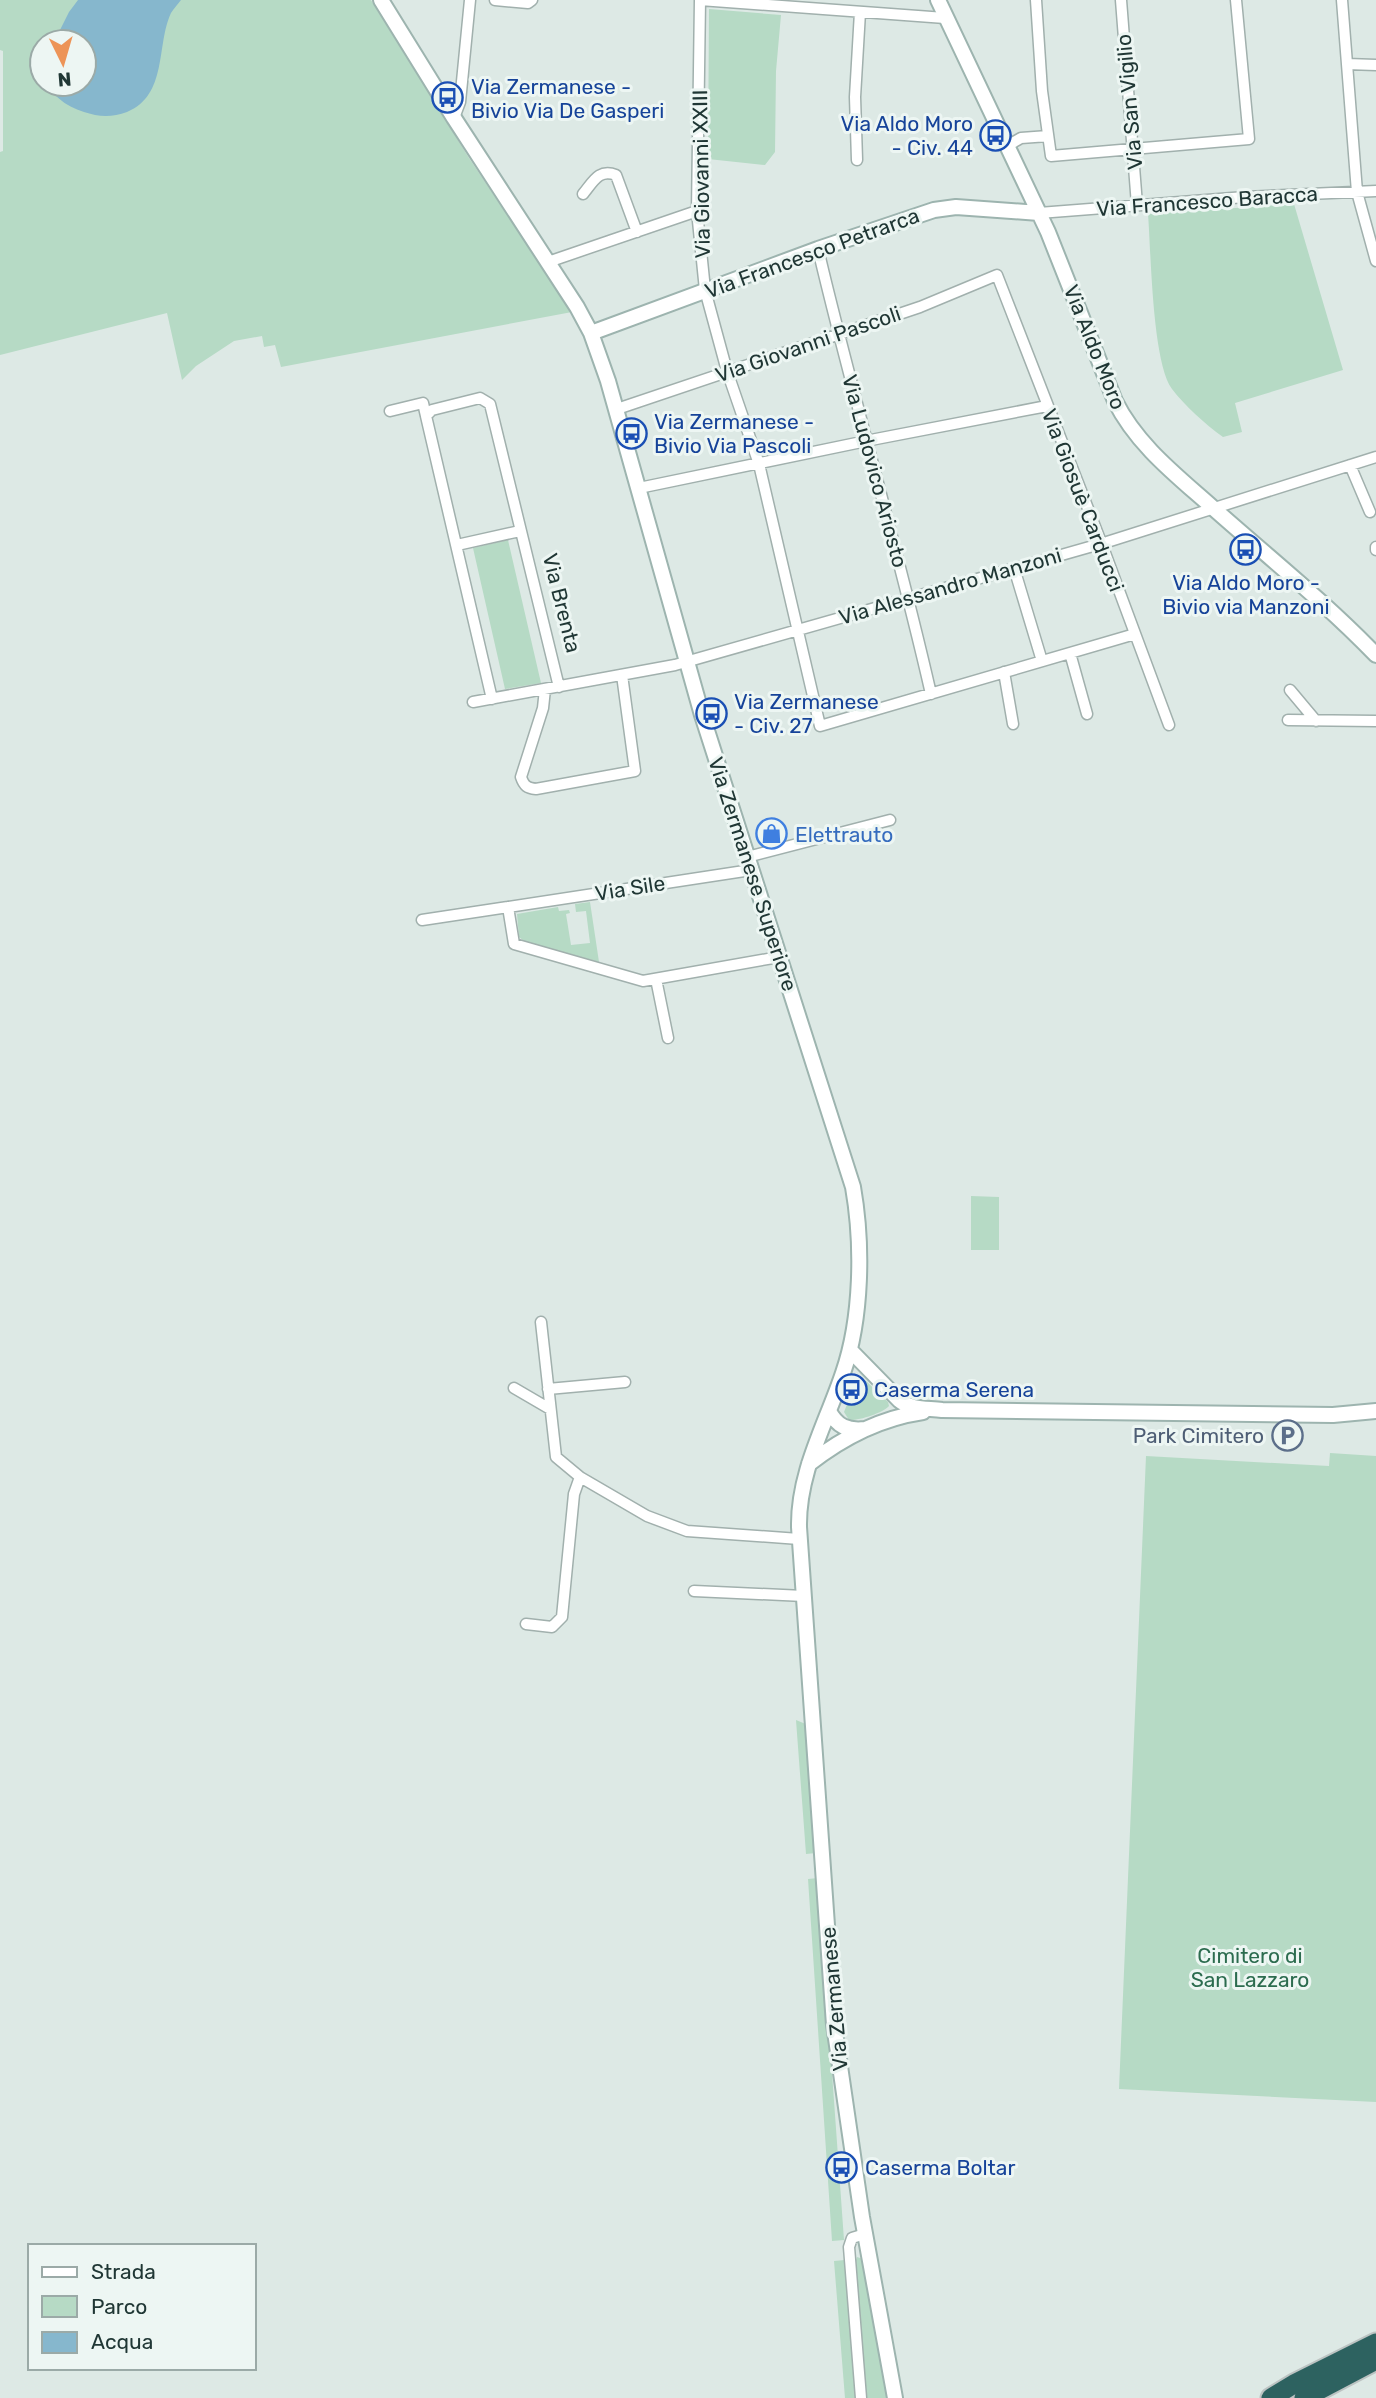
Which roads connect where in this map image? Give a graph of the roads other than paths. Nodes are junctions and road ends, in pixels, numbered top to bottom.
1 (381, 0) edge
2 (470, 0) edge
3 (495, 0) edge
4 (532, 0) edge
5 (700, 0) edge
6 (939, 0) edge
7 (1036, 0) edge
8 (1121, 0) edge
9 (1236, 0) edge
10 (1342, 0) edge
11 (860, 12) junction
12 (946, 18) junction
13 (1347, 64) junction
14 (1376, 65) edge
15 (454, 118) junction
16 (1048, 136) junction
17 (1007, 146) junction
18 (1133, 149) junction
19 (857, 160) dead end
20 (1376, 191) edge
21 (1357, 192) junction
22 (583, 194) dead end
23 (1137, 205) junction
24 (697, 211) junction
25 (1039, 213) junction
26 (637, 232) junction
27 (818, 249) junction
28 (1376, 261) edge
29 (548, 262) junction
30 (997, 275) joint
31 (705, 290) junction
32 (591, 333) junction
33 (838, 335) junction
34 (727, 371) junction
35 (1047, 406) junction
36 (617, 409) junction
37 (390, 411) dead end
38 (426, 416) junction
39 (867, 441) junction
40 (1376, 457) edge
41 (759, 464) junction
42 (1350, 465) junction
43 (639, 488) junction
44 (1213, 508) junction
45 (1370, 512) dead end
46 (520, 531) junction
47 (1101, 542) junction
48 (457, 545) junction
49 (1014, 568) junction
50 (909, 599) junction
51 (796, 630) junction
52 (1135, 634) junction
53 (1070, 653) junction
54 (1376, 655) edge
55 (1042, 661) junction
56 (686, 662) junction
57 (1004, 672) junction
58 (622, 675) junction
59 (559, 687) junction
60 (545, 689) junction
61 (1290, 690) dead end
62 (931, 694) junction
63 (492, 699) junction
64 (473, 702) dead end
65 (1087, 714) dead end
66 (1287, 720) dead end
67 (1316, 720) junction
68 (1376, 721) edge
69 (1013, 724) dead end
70 (1169, 725) dead end
71 (890, 820) dead end
72 (749, 864) junction
73 (508, 907) junction
74 (422, 920) dead end
75 (779, 957) junction
76 (656, 979) junction
77 (668, 1038) dead end
78 (853, 1187) joint
79 (541, 1322) dead end
80 (850, 1350) junction
81 (625, 1382) dead end
82 (514, 1388) dead end
83 (548, 1389) junction
84 (551, 1409) junction
85 (942, 1410) junction
86 (829, 1411) junction
87 (1376, 1411) edge
88 (869, 1428) junction
89 (808, 1465) junction
90 (580, 1477) junction
91 (799, 1539) junction
92 (694, 1591) dead end
93 (804, 1596) junction
94 (526, 1624) dead end
95 (865, 2234) junction
96 (868, 2249) junction
97 (850, 2253) junction
98 (1376, 2331) edge
99 (1376, 2343) edge
100 (1376, 2360) edge
101 (1376, 2371) edge
102 (1299, 2391) edge
103 (861, 2398) edge
104 (895, 2398) edge
105 (1271, 2398) edge

1 - 15 street, Via Zermanese Superiore
2 - 15 street
3 - 4 street
5 - 11 street
5 - 24 street, Via Giovanni XXIII
6 - 12 street, Via Aldo Moro
7 - 16 street
8 - 18 street, Via San Vigilio
9 - 18 street
10 - 13 street
11 - 12 street
11 - 19 street
12 - 17 street, Via Aldo Moro
13 - 14 street
13 - 21 street
15 - 29 street, Via Zermanese Superiore
16 - 17 street
16 - 18 street
17 - 25 street, Via Aldo Moro
18 - 23 street, Via San Vigilio
20 - 21 street, Via Francesco Baracca
21 - 23 street, Via Francesco Baracca
21 - 28 street
22 - 26 street
23 - 25 street, Via Francesco Baracca
24 - 26 street
24 - 31 street, Via Giovanni XXIII
25 - 27 street, Via Francesco Petrarca
25 - 44 street, Via Aldo Moro
26 - 29 street
27 - 31 street, Via Francesco Petrarca
27 - 33 street, Via Ludovico Ariosto
29 - 32 street, Via Zermanese Superiore
30 - 33 street, Via Giovanni Pascoli
30 - 35 street, Via Giosuè Carducci
31 - 32 street, Via Francesco Petrarca
31 - 34 street, Via Giovanni XXIII
32 - 36 street, Via Zermanese Superiore
33 - 34 street, Via Giovanni Pascoli
33 - 39 street, Via Ludovico Ariosto
34 - 36 street, Via Giovanni Pascoli
34 - 41 street, Via Giovanni XXIII
35 - 39 street
35 - 47 street, Via Giosuè Carducci
36 - 43 street, Via Zermanese Superiore
37 - 38 street
38 - 46 street, Via Brenta
38 - 48 street
39 - 41 street
39 - 50 street, Via Ludovico Ariosto
40 - 42 street, Via Alessandro Manzoni
41 - 43 street
41 - 51 street, Via Giovanni XXIII
42 - 44 street, Via Alessandro Manzoni
42 - 45 street
43 - 56 street, Via Zermanese Superiore
44 - 47 street, Via Alessandro Manzoni
44 - 54 street, Via Aldo Moro
46 - 48 street, Via Brenta
46 - 59 street, Via Brenta
47 - 49 street, Via Alessandro Manzoni
47 - 52 street, Via Giosuè Carducci
48 - 63 street
49 - 50 street, Via Alessandro Manzoni
49 - 55 street
50 - 51 street, Via Alessandro Manzoni
50 - 62 street, Via Ludovico Ariosto
51 - 56 street, Via Alessandro Manzoni
51 - 62 street, Via Giovanni XXIII
52 - 53 street
52 - 70 street, Via Giosuè Carducci
53 - 55 street
53 - 65 street
55 - 57 street
56 - 58 street, Via Alessandro Manzoni
56 - 72 street, Via Zermanese Superiore
57 - 62 street
57 - 69 street
58 - 59 street, Via Alessandro Manzoni
58 - 60 street
59 - 60 street, Via Alessandro Manzoni
60 - 63 street, Via Alessandro Manzoni
61 - 67 street
63 - 64 street, Via Alessandro Manzoni
66 - 67 street
67 - 68 street
71 - 72 street, Via Sile
72 - 73 street, Via Sile
72 - 75 street, Via Zermanese Superiore
73 - 74 street, Via Sile
73 - 76 street
75 - 76 street
75 - 78 street, Via Zermanese Superiore
76 - 77 street
78 - 80 street, Via Zermanese
79 - 83 street
80 - 85 street
80 - 86 street, Via Zermanese
81 - 83 street
82 - 84 street
83 - 84 street
84 - 90 street
85 - 87 street
85 - 88 street
86 - 88 street
86 - 89 street, Via Zermanese
88 - 89 street
89 - 91 street, Via Zermanese
90 - 91 street
90 - 94 street
91 - 93 street, Via Zermanese
92 - 93 street
93 - 95 street, Via Zermanese
95 - 96 street, Via Zermanese
95 - 97 street
96 - 97 street
96 - 104 street, Via Zermanese
97 - 103 street
98 - 102 highway
99 - 102 highway
100 - 102 highway
101 - 102 highway
102 - 105 highway

